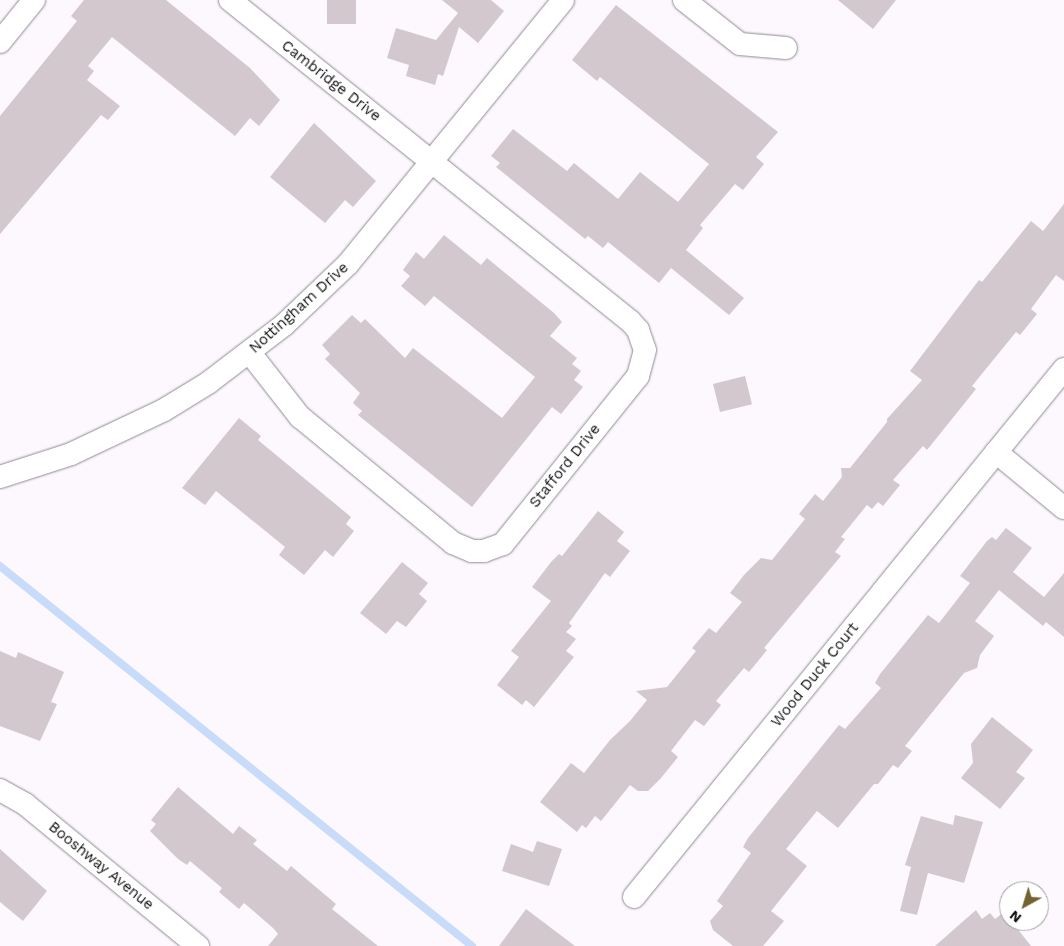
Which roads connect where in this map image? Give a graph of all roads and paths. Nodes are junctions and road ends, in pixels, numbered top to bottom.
1 (34, 0) edge
2 (230, 0) edge
3 (563, 0) edge
4 (684, 0) edge
5 (0, 42) edge
6 (786, 48) dead end
7 (432, 161) junction
8 (250, 353) junction
9 (1064, 369) edge
10 (996, 452) junction
11 (0, 477) edge
12 (1064, 508) edge
13 (0, 790) edge
14 (634, 897) dead end
15 (198, 946) edge

1 - 5 street
2 - 7 street, Cambridge Drive
3 - 7 street, Nottingham Drive
4 - 6 street
7 - 8 street, Nottingham Drive
7 - 8 street, Stafford Drive
8 - 11 street, Nottingham Drive
9 - 10 street, Wood Duck Court
10 - 12 street
10 - 14 street, Wood Duck Court
13 - 15 street, Booshway Avenue

